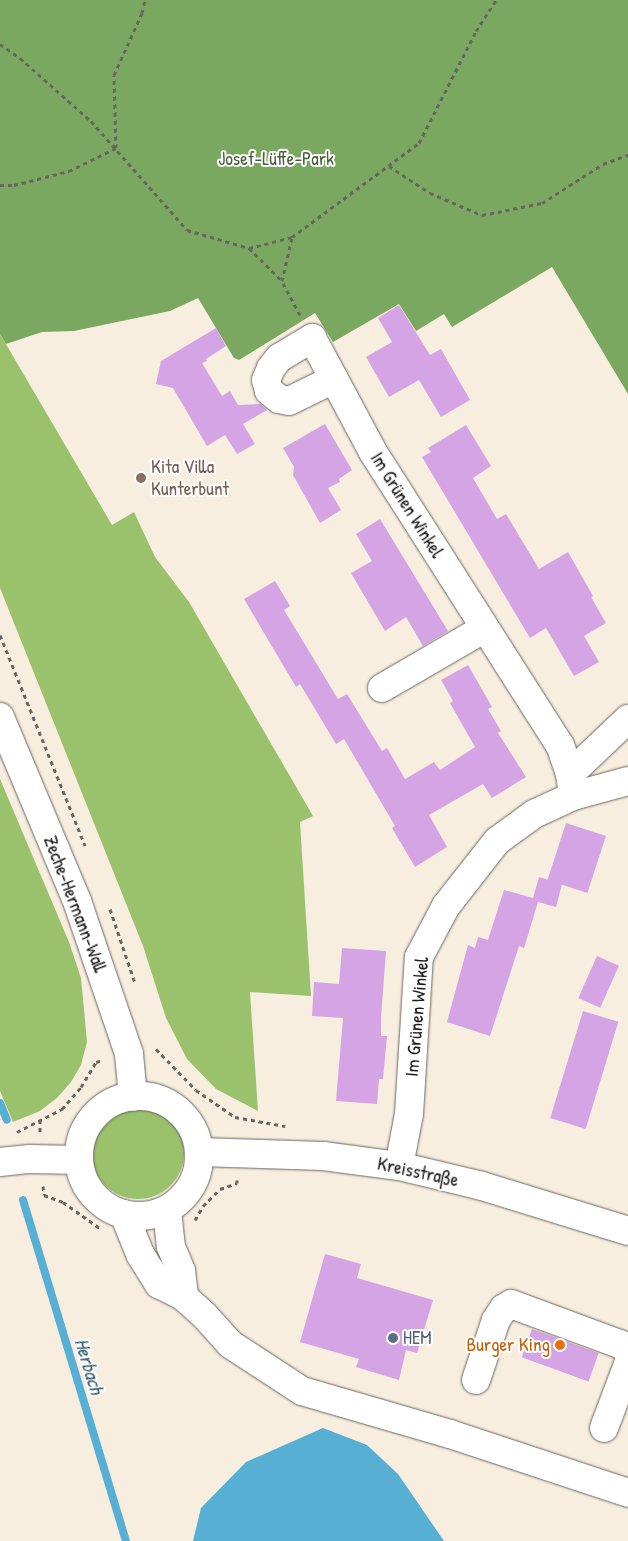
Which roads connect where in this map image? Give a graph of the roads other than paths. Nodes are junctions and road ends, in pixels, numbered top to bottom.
1 (334, 379) junction
2 (485, 628) junction
3 (382, 688) dead end
4 (0, 717) edge
5 (628, 719) edge
6 (628, 781) edge
7 (572, 785) junction
8 (133, 1097) junction
9 (200, 1152) junction
10 (79, 1160) junction
11 (0, 1162) edge
12 (399, 1166) junction
13 (167, 1210) junction
14 (124, 1214) junction
15 (628, 1231) edge
16 (184, 1297) junction
17 (572, 1326) junction
18 (628, 1329) edge
19 (628, 1350) edge
20 (628, 1364) edge
21 (476, 1380) dead end
22 (604, 1428) dead end
23 (628, 1493) edge

1 - 1 street, Im Grünen Winkel
1 - 2 street, Im Grünen Winkel
2 - 3 street
2 - 7 street, Im Grünen Winkel
4 - 8 street, Zeche-Hermann-Wall
5 - 7 street
6 - 7 street
7 - 12 street, Im Grünen Winkel
8 - 9 street
8 - 10 street
9 - 12 street, Kreisstraße
9 - 13 street
10 - 11 street
10 - 14 street
12 - 15 street, Kreisstraße
13 - 14 street
13 - 16 street
14 - 16 street
16 - 23 street
17 - 18 street
17 - 19 street
17 - 21 street
20 - 22 street

